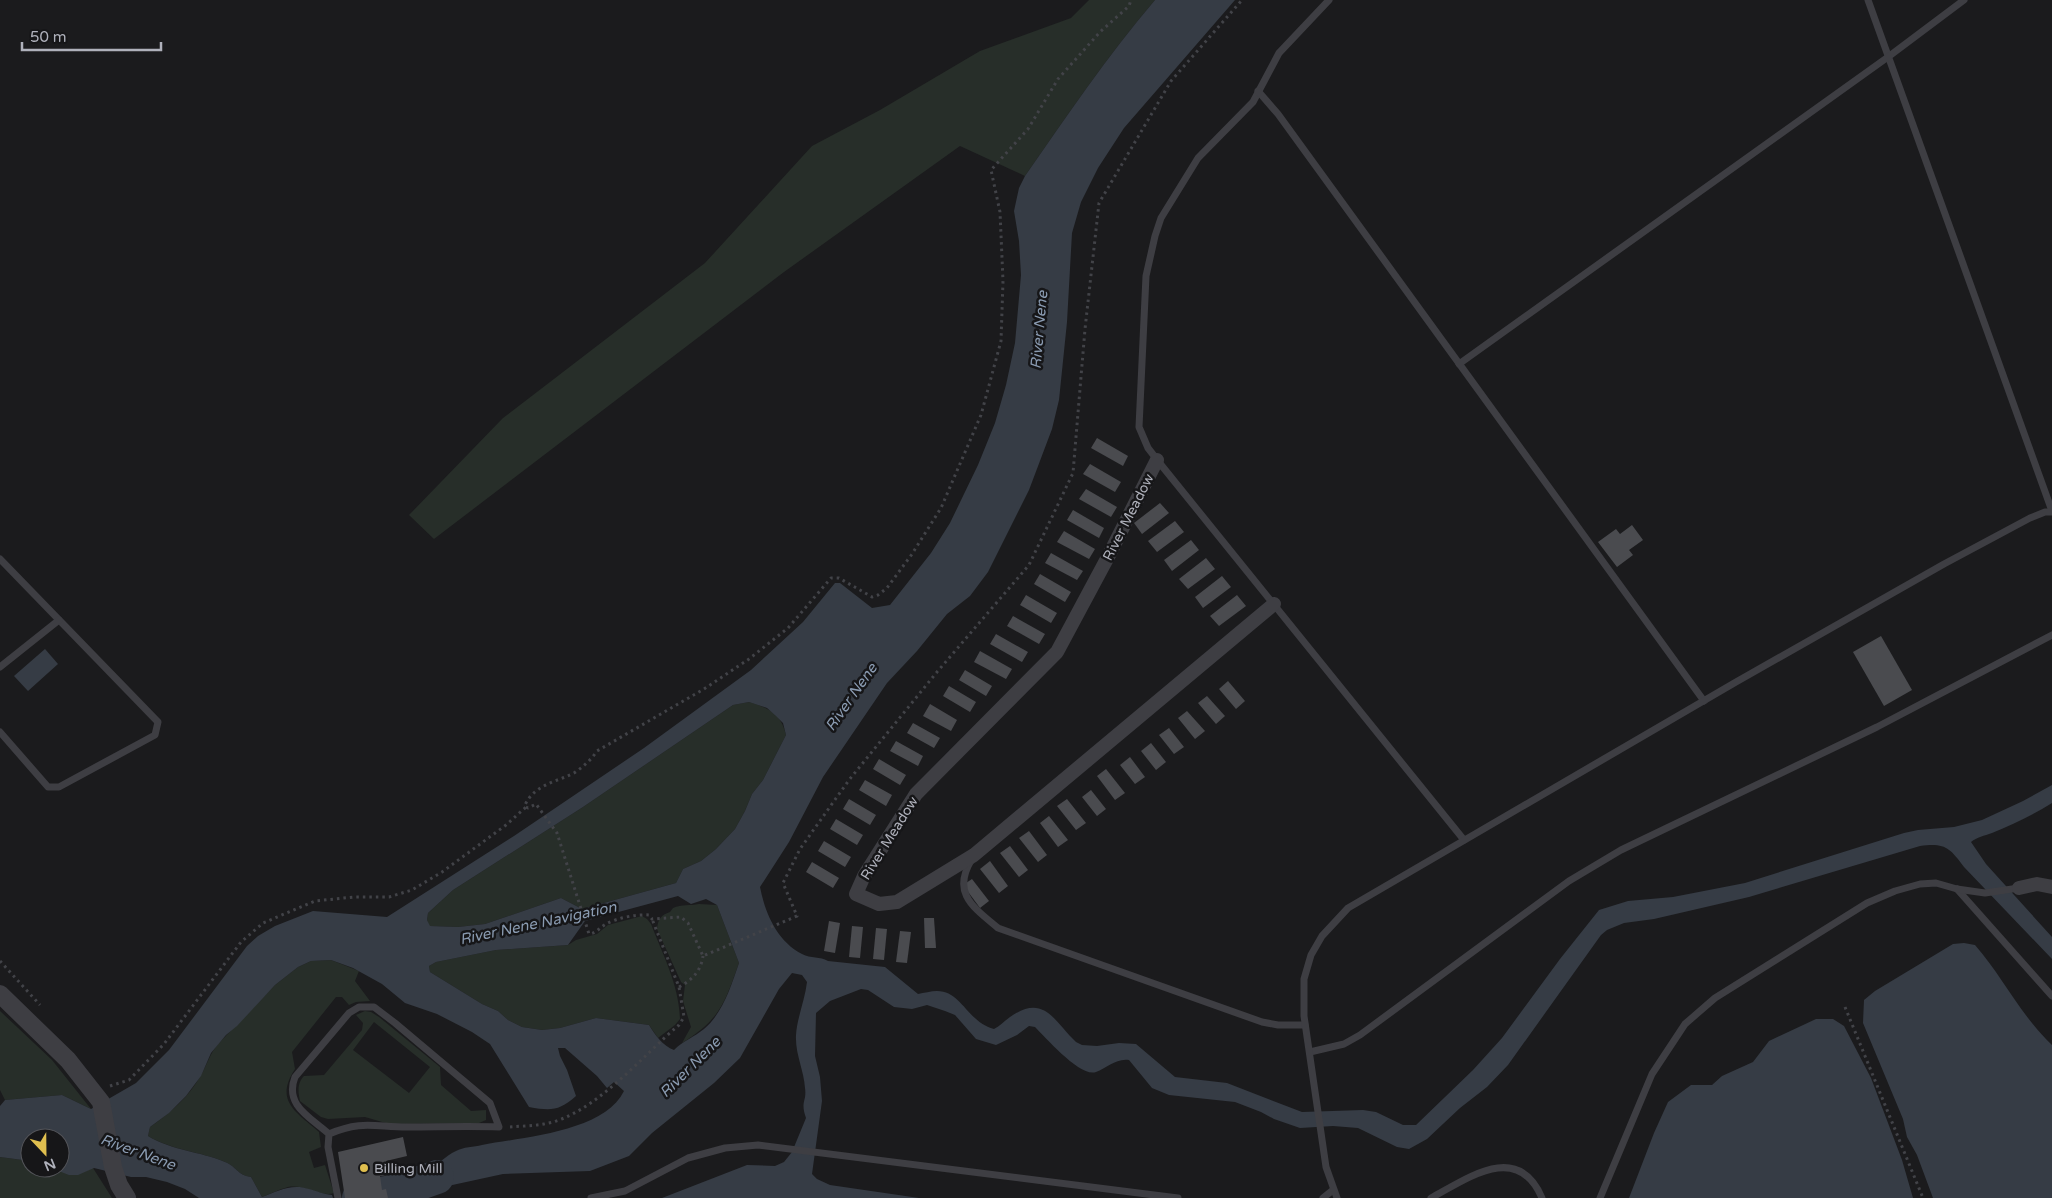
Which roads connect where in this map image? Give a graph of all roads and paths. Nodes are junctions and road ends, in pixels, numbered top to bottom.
1 (1131, 0) edge
2 (1242, 0) edge
3 (1329, 0) edge
4 (1868, 0) edge
5 (1964, 0) edge
6 (1888, 57) junction
7 (1258, 91) junction
8 (1459, 364) junction
9 (1157, 460) junction
10 (2052, 511) edge
11 (0, 559) edge
12 (1274, 604) junction
13 (59, 620) junction
14 (2052, 635) edge
15 (0, 667) edge
16 (1704, 701) junction
17 (0, 732) edge
18 (526, 807) junction
19 (1464, 840) junction
20 (974, 855) junction
21 (2051, 884) edge
22 (2019, 888) joint
23 (1957, 889) junction
24 (652, 919) junction
25 (703, 956) junction
26 (679, 987) junction
27 (0, 994) edge
28 (2052, 996) edge
29 (1845, 1007) dead end
30 (1306, 1025) junction
31 (1310, 1052) junction
32 (104, 1094) junction
33 (500, 1127) junction
34 (329, 1134) junction
35 (1333, 1190) junction
36 (123, 1191) edge
37 (338, 1198) edge
38 (590, 1198) edge
39 (1178, 1198) edge
40 (1323, 1198) edge
41 (1337, 1198) edge
42 (1431, 1198) edge
43 (1542, 1198) edge
44 (1600, 1198) edge
45 (1923, 1198) edge

1 - 18 path
2 - 25 path
3 - 7 lane
4 - 6 lane
5 - 6 lane
6 - 8 lane
6 - 10 lane
7 - 8 lane
7 - 9 lane
8 - 16 lane
9 - 12 lane
9 - 20 street, River Meadow
10 - 16 lane
11 - 13 lane
12 - 19 lane
12 - 20 street, River Meadow
13 - 15 lane
13 - 17 lane
14 - 31 lane
16 - 19 lane
18 - 24 path
18 - 32 path
19 - 30 lane
20 - 30 lane
21 - 22 street
22 - 23 lane
23 - 28 lane
23 - 44 lane
24 - 25 path
24 - 26 path
25 - 26 path
26 - 33 path
27 - 32 street
29 - 45 path
30 - 31 lane
31 - 35 lane
32 - 36 street
33 - 34 lane
33 - 34 lane
34 - 37 lane
35 - 40 lane
35 - 41 lane
38 - 39 lane
42 - 43 lane

